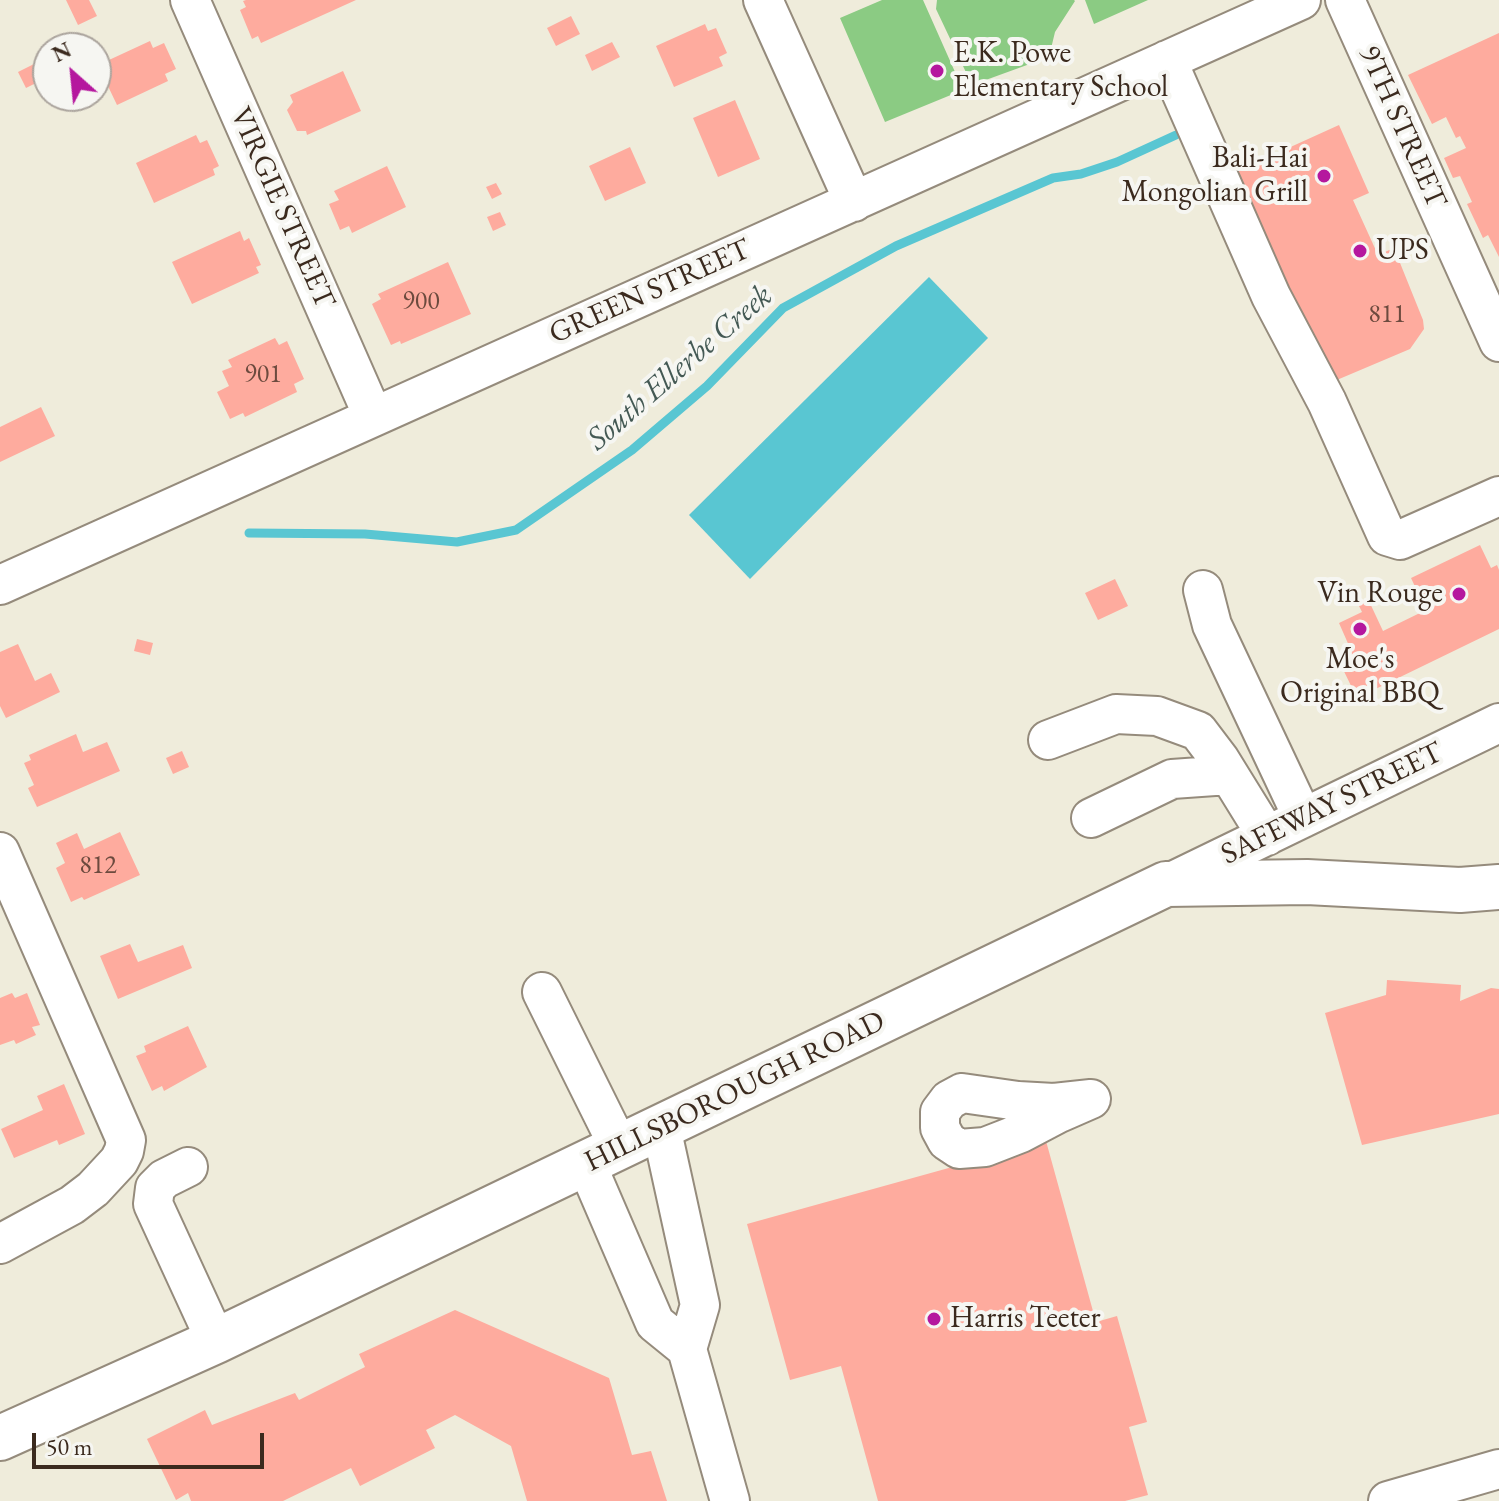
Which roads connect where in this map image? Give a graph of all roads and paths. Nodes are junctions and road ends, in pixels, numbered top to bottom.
1 (190, 0) edge
2 (763, 0) edge
3 (1301, 0) edge
4 (1345, 0) edge
5 (1167, 60) junction
6 (854, 202) junction
7 (1499, 342) edge
8 (373, 416) junction
9 (1499, 496) edge
10 (0, 585) edge
11 (1203, 590) dead end
12 (1499, 723) edge
13 (1048, 740) dead end
14 (1229, 775) junction
15 (1091, 818) dead end
16 (1303, 818) junction
17 (1267, 836) junction
18 (0, 852) edge
19 (1166, 884) junction
20 (1499, 887) edge
21 (542, 992) dead end
22 (661, 1127) junction
23 (603, 1155) junction
24 (188, 1167) dead end
25 (0, 1244) edge
26 (216, 1341) junction
27 (687, 1349) junction
28 (0, 1438) edge
29 (1499, 1469) edge
30 (730, 1501) edge
31 (1388, 1501) edge

1 - 8 street, VIRGIE STREET
2 - 6 street
3 - 5 street, GREEN STREET
4 - 7 street, 9TH STREET
5 - 6 street, GREEN STREET
5 - 9 street
6 - 8 street, GREEN STREET
8 - 10 street, GREEN STREET
11 - 16 street
12 - 16 street, SAFEWAY STREET
13 - 14 street
14 - 15 street
14 - 17 street
16 - 17 street, SAFEWAY STREET
17 - 19 street, SAFEWAY STREET
18 - 25 street
19 - 20 main road, HILLSBOROUGH ROAD
19 - 22 main road, HILLSBOROUGH ROAD
21 - 23 street
22 - 23 main road, HILLSBOROUGH ROAD
22 - 27 street
23 - 26 main road, HILLSBOROUGH ROAD
23 - 27 street
24 - 26 street
26 - 28 main road, HILLSBOROUGH ROAD
27 - 30 street
29 - 31 street

